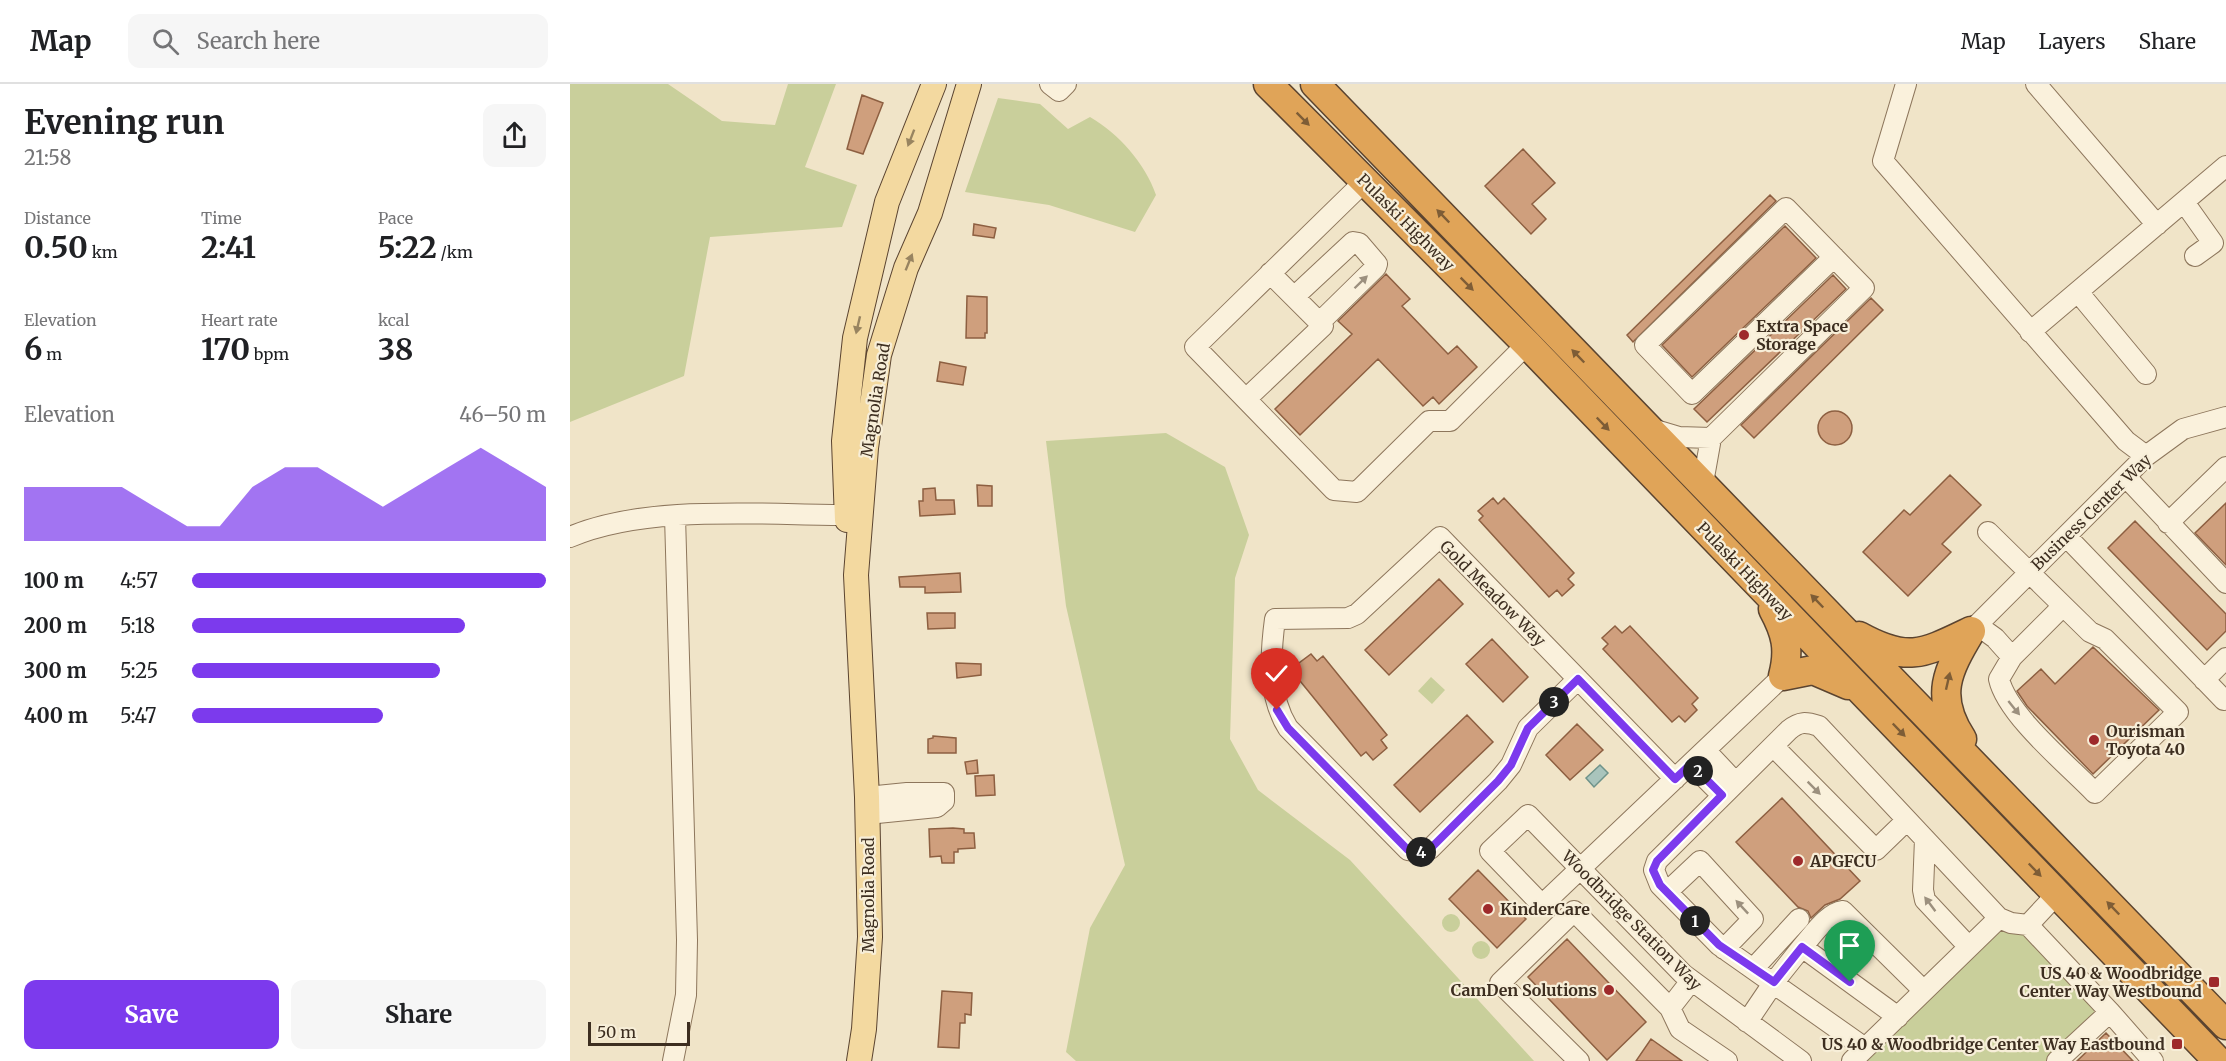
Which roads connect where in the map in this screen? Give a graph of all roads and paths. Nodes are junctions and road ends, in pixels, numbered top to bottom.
1 (934, 84) edge
2 (969, 84) edge
3 (1050, 84) edge
4 (1066, 84) edge
5 (1268, 84) edge
6 (1315, 84) edge
7 (1906, 84) edge
8 (2036, 84) edge
9 (2226, 166) edge
10 (1365, 181) junction
11 (2184, 202) junction
12 (2157, 225) junction
13 (2194, 256) dead end
14 (1834, 257) junction
15 (1270, 273) junction
16 (2078, 292) junction
17 (1294, 297) junction
18 (1319, 323) junction
19 (2030, 332) junction
20 (1527, 344) junction
21 (2146, 374) dead end
22 (1246, 399) junction
23 (2226, 417) edge
24 (1648, 428) junction
25 (1711, 438) junction
26 (2146, 456) junction
27 (2226, 466) edge
28 (2126, 477) junction
29 (1702, 483) junction
30 (847, 515) junction
31 (675, 516) junction
32 (2168, 523) junction
33 (1988, 532) dead end
34 (2066, 536) junction
35 (570, 537) edge
36 (2029, 573) junction
37 (2226, 583) edge
38 (1762, 589) junction
39 (2063, 606) junction
40 (1842, 627) junction
41 (1974, 628) junction
42 (2012, 657) junction
43 (2226, 658) edge
44 (1783, 676) junction
45 (1578, 679) junction
46 (2204, 680) junction
47 (862, 693) junction
48 (1866, 696) junction
49 (2226, 698) edge
50 (1773, 746) junction
51 (1705, 750) junction
52 (1691, 764) junction
53 (1982, 771) junction
54 (1675, 779) junction
55 (1728, 789) junction
56 (1907, 820) junction
57 (1925, 839) junction
58 (1580, 870) junction
59 (1667, 892) junction
60 (2058, 894) junction
61 (1999, 918) junction
62 (1799, 919) dead end
63 (2028, 926) junction
64 (2140, 936) junction
65 (1802, 947) junction
66 (1969, 947) junction
67 (1724, 949) junction
68 (1753, 969) junction
69 (1691, 981) junction
70 (1774, 982) junction
71 (1924, 991) junction
72 (2226, 1002) edge
73 (2163, 1003) junction
74 (1670, 1008) junction
75 (2110, 1012) junction
76 (1898, 1017) junction
77 (1747, 1022) junction
78 (2226, 1025) edge
79 (1858, 1054) edge
80 (2060, 1059) edge
81 (674, 1061) edge
82 (859, 1061) edge
83 (1579, 1061) edge
84 (1727, 1061) edge
85 (1800, 1061) edge
86 (2153, 1061) edge
87 (2190, 1061) edge
88 (2218, 1061) edge

1 -> 30 main road, Magnolia Road
47 -> 2 main road, Magnolia Road
3 - 4 street
5 -> 10 highway, Pulaski Highway
24 -> 6 highway, Pulaski Highway
7 - 19 street
8 - 12 street
9 - 11 street
10 - 15 street
10 -> 20 highway, Pulaski Highway
11 - 12 street
11 - 13 street
12 - 16 street
14 - 14 street
14 - 25 street
15 - 17 street
15 - 22 street
16 - 19 street
16 - 21 street
17 - 18 street
18 -> 17 street
18 - 22 street
19 - 26 street
20 - 22 street
20 -> 38 highway, Pulaski Highway
23 - 26 street, Business Center Way
24 - 25 street
24 - 29 highway, Pulaski Highway
25 - 29 street
26 - 28 street, Business Center Way
27 - 32 street
28 - 32 street
28 - 34 street, Business Center Way
40 -> 29 highway, Pulaski Highway
30 - 31 street
30 - 47 main road, Magnolia Road
31 - 35 street
31 - 81 street
32 - 37 street
33 - 36 street
34 - 36 street, Business Center Way
34 - 46 street
36 - 39 street
36 - 41 street, Business Center Way
38 - 44 highway
38 - 48 highway, Pulaski Highway
39 - 42 street
42 -> 39 street
40 - 41 highway
40 - 53 highway, Pulaski Highway
41 - 42 street
53 -> 41 highway
43 - 46 street
44 - 48 highway
44 - 51 street
45 - 45 street, Gold Meadow Way
45 - 54 street, Gold Meadow Way
46 - 49 street
47 - 82 main road, Magnolia Road
48 -> 60 highway, Pulaski Highway
50 - 55 street
50 - 56 street
50 -> 56 street
51 - 52 street
51 - 55 street
52 - 54 street
52 - 55 street
64 -> 53 highway, Pulaski Highway
54 - 58 street
55 - 59 street
56 - 57 street
57 - 61 street
66 -> 57 street
58 - 58 street, Woodbridge Station Way
58 - 69 street, Woodbridge Station Way
59 - 67 street
67 -> 59 street
60 - 63 street
60 - 73 highway, Pulaski Highway
61 - 63 street
61 - 66 street
62 - 68 street
63 - 75 street
64 - 72 highway
64 - 78 highway, Pulaski Highway
65 - 70 street
65 - 71 street
65 - 76 street
66 - 71 street
67 - 68 street
68 - 70 street
69 - 74 street
69 - 77 street, Woodbridge Station Way
70 - 77 street
70 - 79 street
71 - 76 street
73 - 87 highway
73 - 88 highway, Pulaski Highway
74 - 83 street
74 - 84 street
75 - 80 street
75 - 86 street
76 - 79 street
77 - 85 street, Woodbridge Station Way

